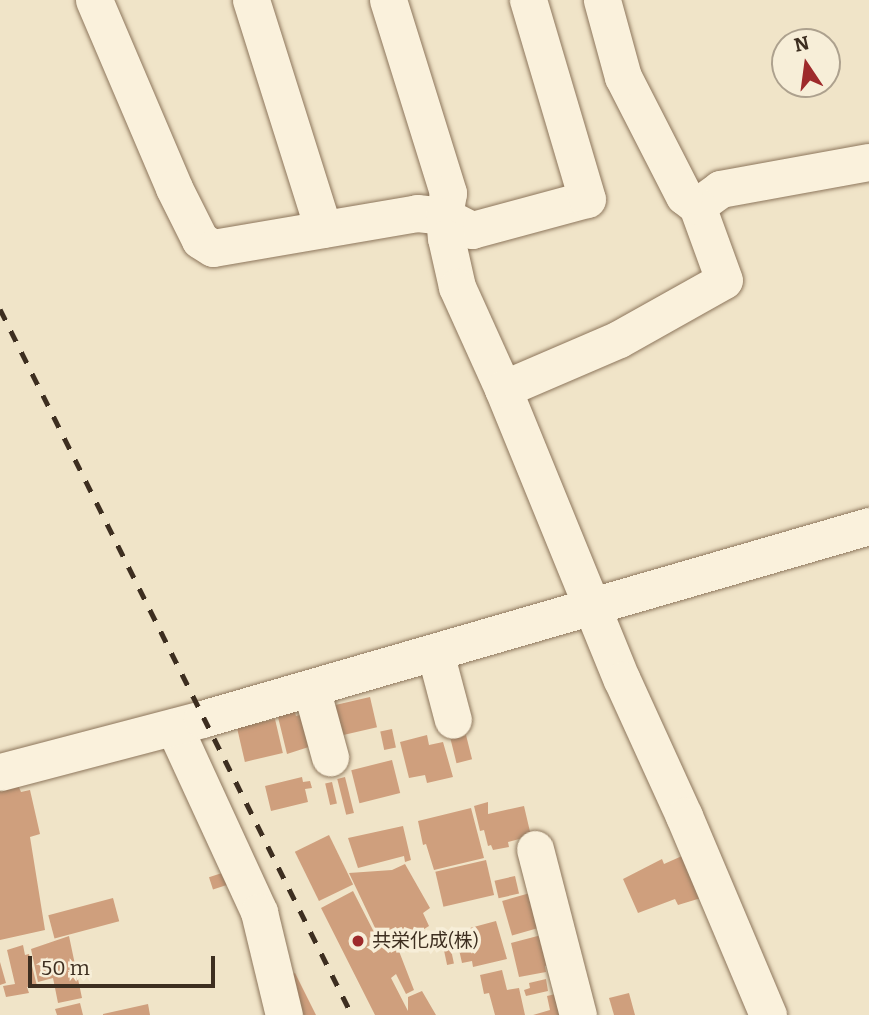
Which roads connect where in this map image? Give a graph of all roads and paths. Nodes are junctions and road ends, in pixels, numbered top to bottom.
1 (94, 0) edge
2 (251, 0) edge
3 (388, 0) edge
4 (528, 0) edge
5 (602, 0) edge
6 (869, 162) edge
7 (697, 206) junction
8 (444, 216) junction
9 (323, 229) junction
10 (503, 389) junction
11 (869, 526) edge
12 (592, 607) junction
13 (435, 652) junction
14 (311, 688) junction
15 (453, 720) dead end
16 (174, 727) junction
17 (330, 757) dead end
18 (0, 772) edge
19 (536, 849) dead end
20 (284, 1015) edge
21 (578, 1015) edge
22 (768, 1015) edge

1 - 9 street
2 - 9 street
3 - 8 street
4 - 8 street
5 - 7 street
6 - 7 street
7 - 10 street
8 - 9 street
8 - 10 street
10 - 12 street
11 - 12 street
12 - 13 street
12 - 22 street
13 - 14 street
13 - 15 street
14 - 16 street
14 - 17 street
16 - 18 street
16 - 20 street
19 - 21 street

